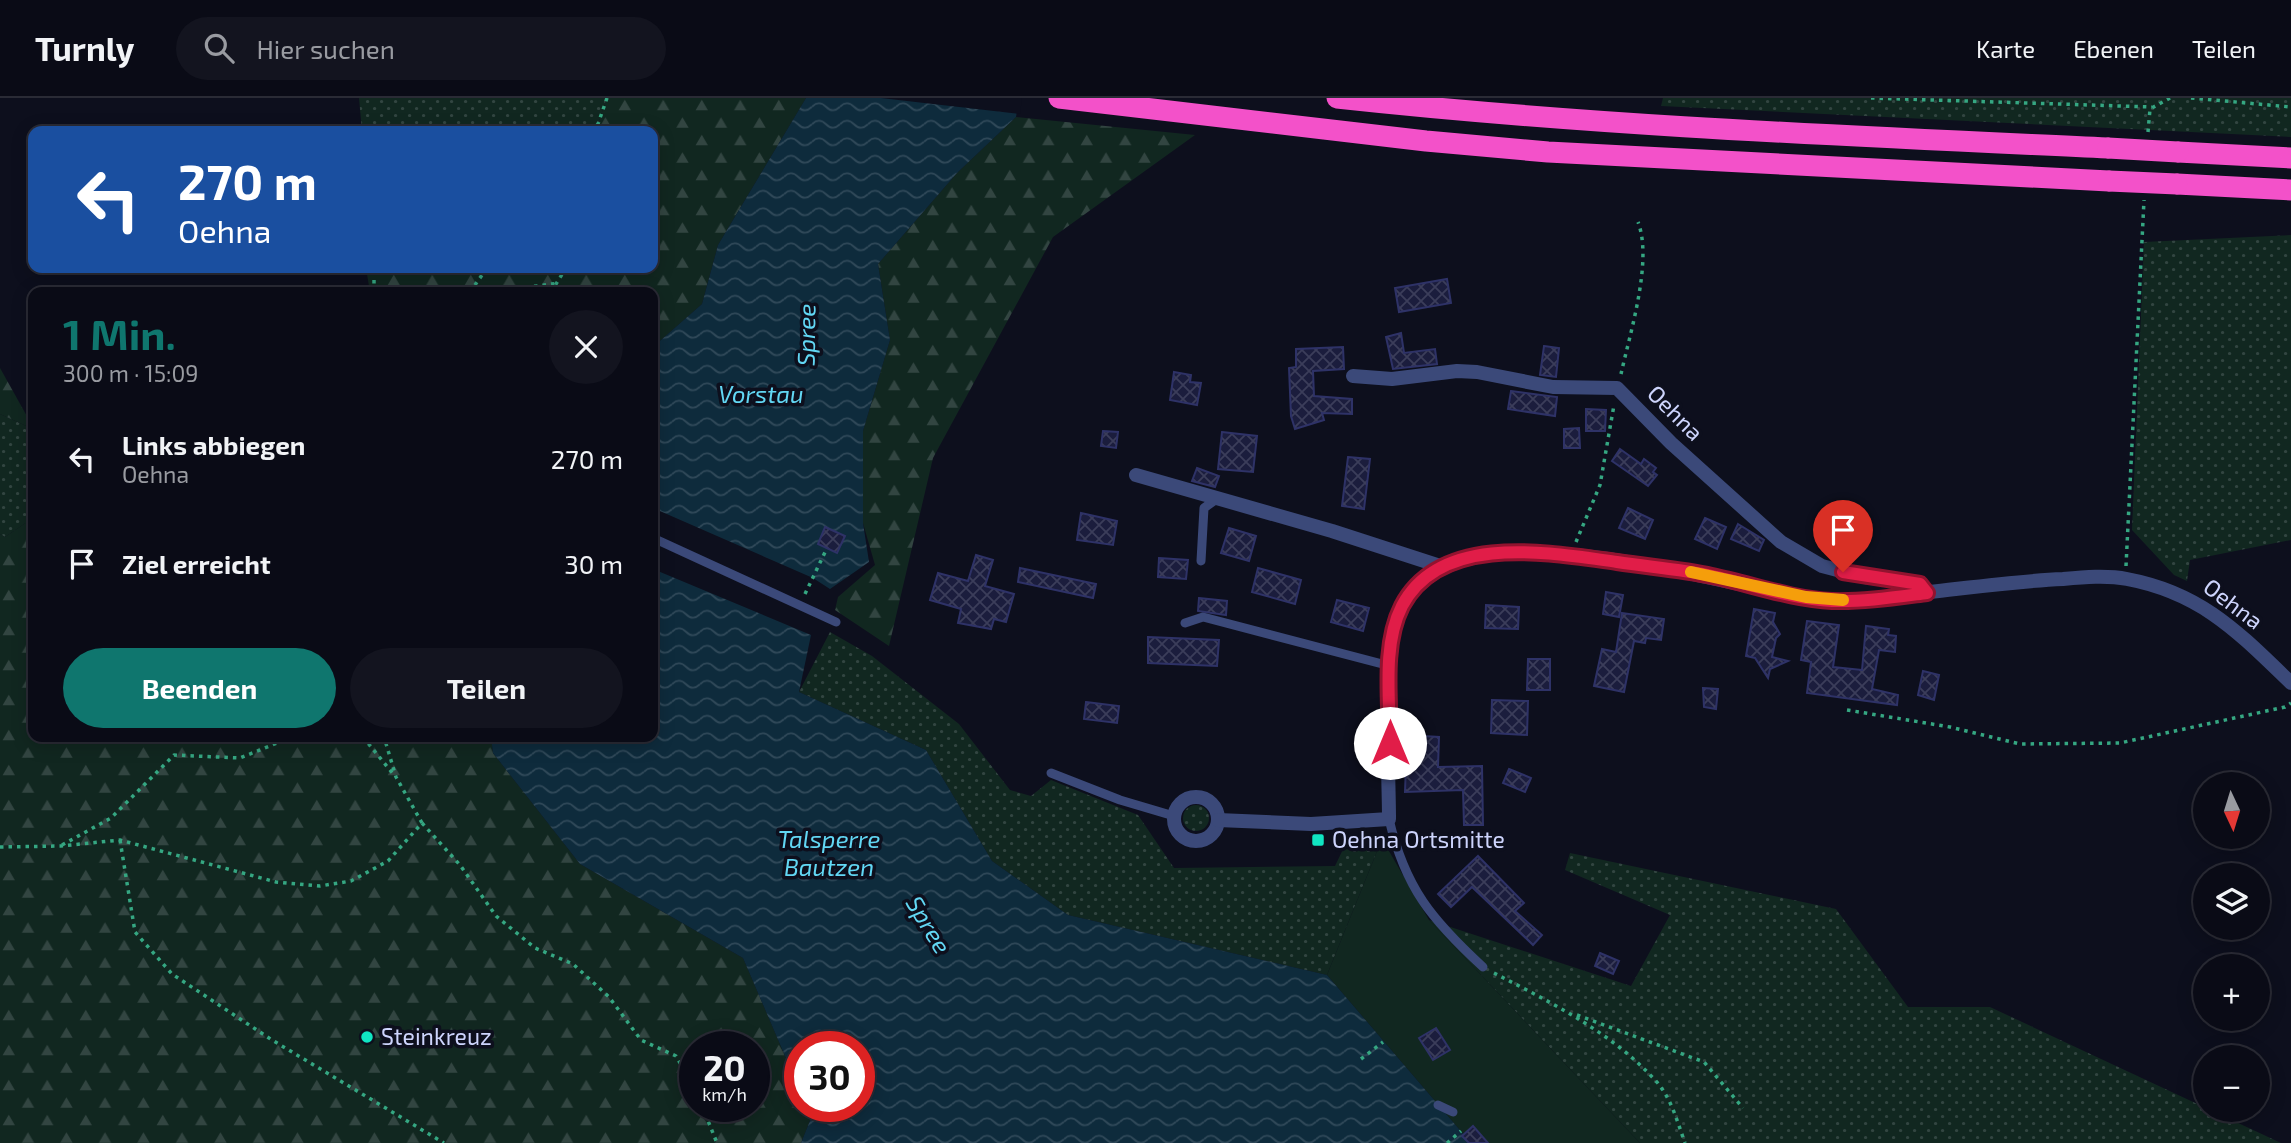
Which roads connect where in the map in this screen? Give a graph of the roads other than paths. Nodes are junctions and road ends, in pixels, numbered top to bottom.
1 (1059, 98) edge
2 (1338, 98) edge
3 (2291, 158) edge
4 (2291, 190) edge
5 (1353, 376) dead end
6 (1136, 475) dead end
7 (1218, 498) junction
8 (658, 540) edge
9 (1202, 561) dead end
10 (1443, 567) junction
11 (1927, 593) junction
12 (836, 622) dead end
13 (1185, 623) dead end
14 (1390, 666) junction
15 (2291, 683) edge
16 (1051, 774) dead end
17 (1174, 816) junction
18 (1389, 819) junction
19 (1218, 820) junction
20 (1483, 967) road end
21 (1438, 1105) dead end
22 (1453, 1112) dead end

1 - 4 highway, bridge
2 - 3 highway, bridge
5 - 11 street, Oehna
6 - 7 street
7 - 9 lane
7 - 10 street
8 - 12 lane
10 - 11 street, Oehna
10 - 14 street, Oehna
11 - 15 street, Oehna
13 - 14 lane
14 - 18 street, Oehna
16 - 17 lane
17 - 19 street
17 - 19 street
18 - 19 street
18 - 20 lane, Oehna
21 - 22 lane

